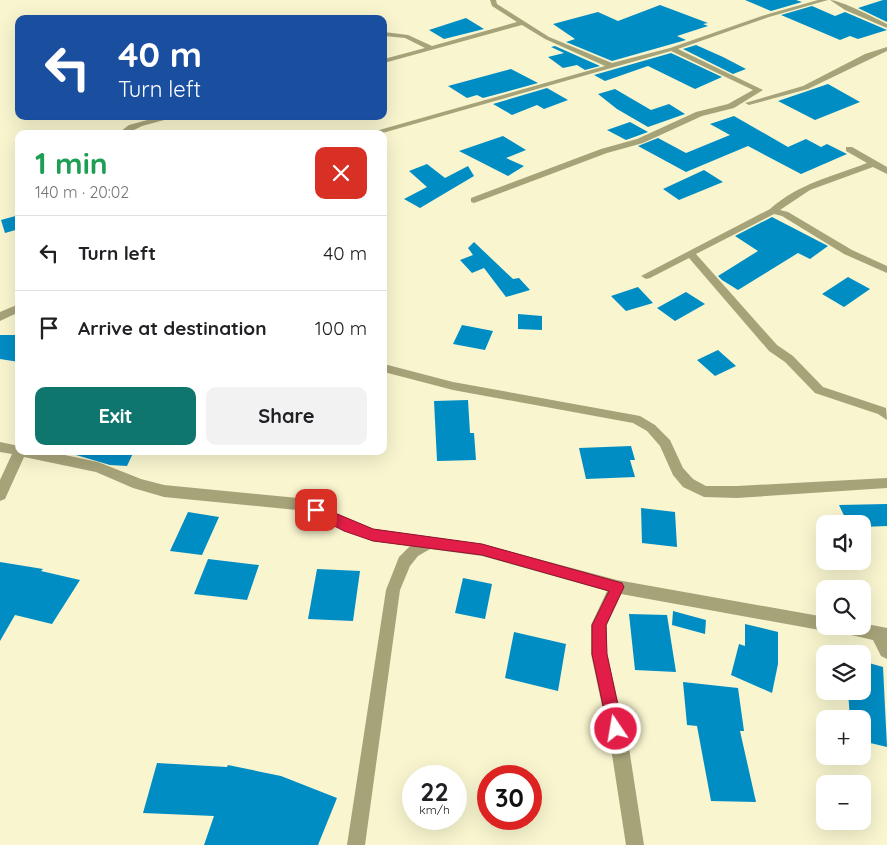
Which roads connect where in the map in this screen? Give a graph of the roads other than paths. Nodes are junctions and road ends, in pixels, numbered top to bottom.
1 (493, 0) edge
2 (825, 0) edge
3 (833, 0) edge
4 (523, 23) junction
5 (887, 26) edge
6 (387, 34) edge
7 (430, 48) junction
8 (672, 48) junction
9 (887, 49) edge
10 (387, 60) edge
11 (610, 65) junction
12 (699, 114) junction
13 (159, 120) edge
14 (125, 130) edge
15 (382, 130) edge
16 (849, 149) dead end
17 (872, 164) junction
18 (887, 171) edge
19 (474, 200) dead end
20 (773, 211) junction
21 (690, 253) junction
22 (887, 270) edge
23 (646, 276) dead end
24 (15, 309) edge
25 (0, 317) edge
26 (387, 369) edge
27 (887, 415) edge
28 (0, 447) edge
29 (15, 451) edge
30 (19, 455) edge
31 (36, 455) edge
32 (887, 483) edge
33 (0, 495) edge
34 (428, 543) junction
35 (617, 587) junction
36 (816, 622) edge
37 (882, 634) edge
38 (887, 651) edge
39 (356, 845) edge
40 (635, 845) edge

1 - 4 street
2 - 8 street
3 - 5 street
4 - 7 street
4 - 11 street
6 - 7 street
7 - 10 street
8 - 11 street
8 - 12 street
9 - 12 street
11 - 15 street
12 - 19 street
13 - 14 street
16 - 17 street
17 - 18 street
17 - 20 street
20 - 21 street
20 - 22 street
21 - 23 street
21 - 27 street
24 - 25 street
26 - 32 street
28 - 29 street
30 - 33 street
31 - 34 street
34 - 35 street
34 - 39 street
35 - 36 street
35 - 40 street
37 - 38 street

